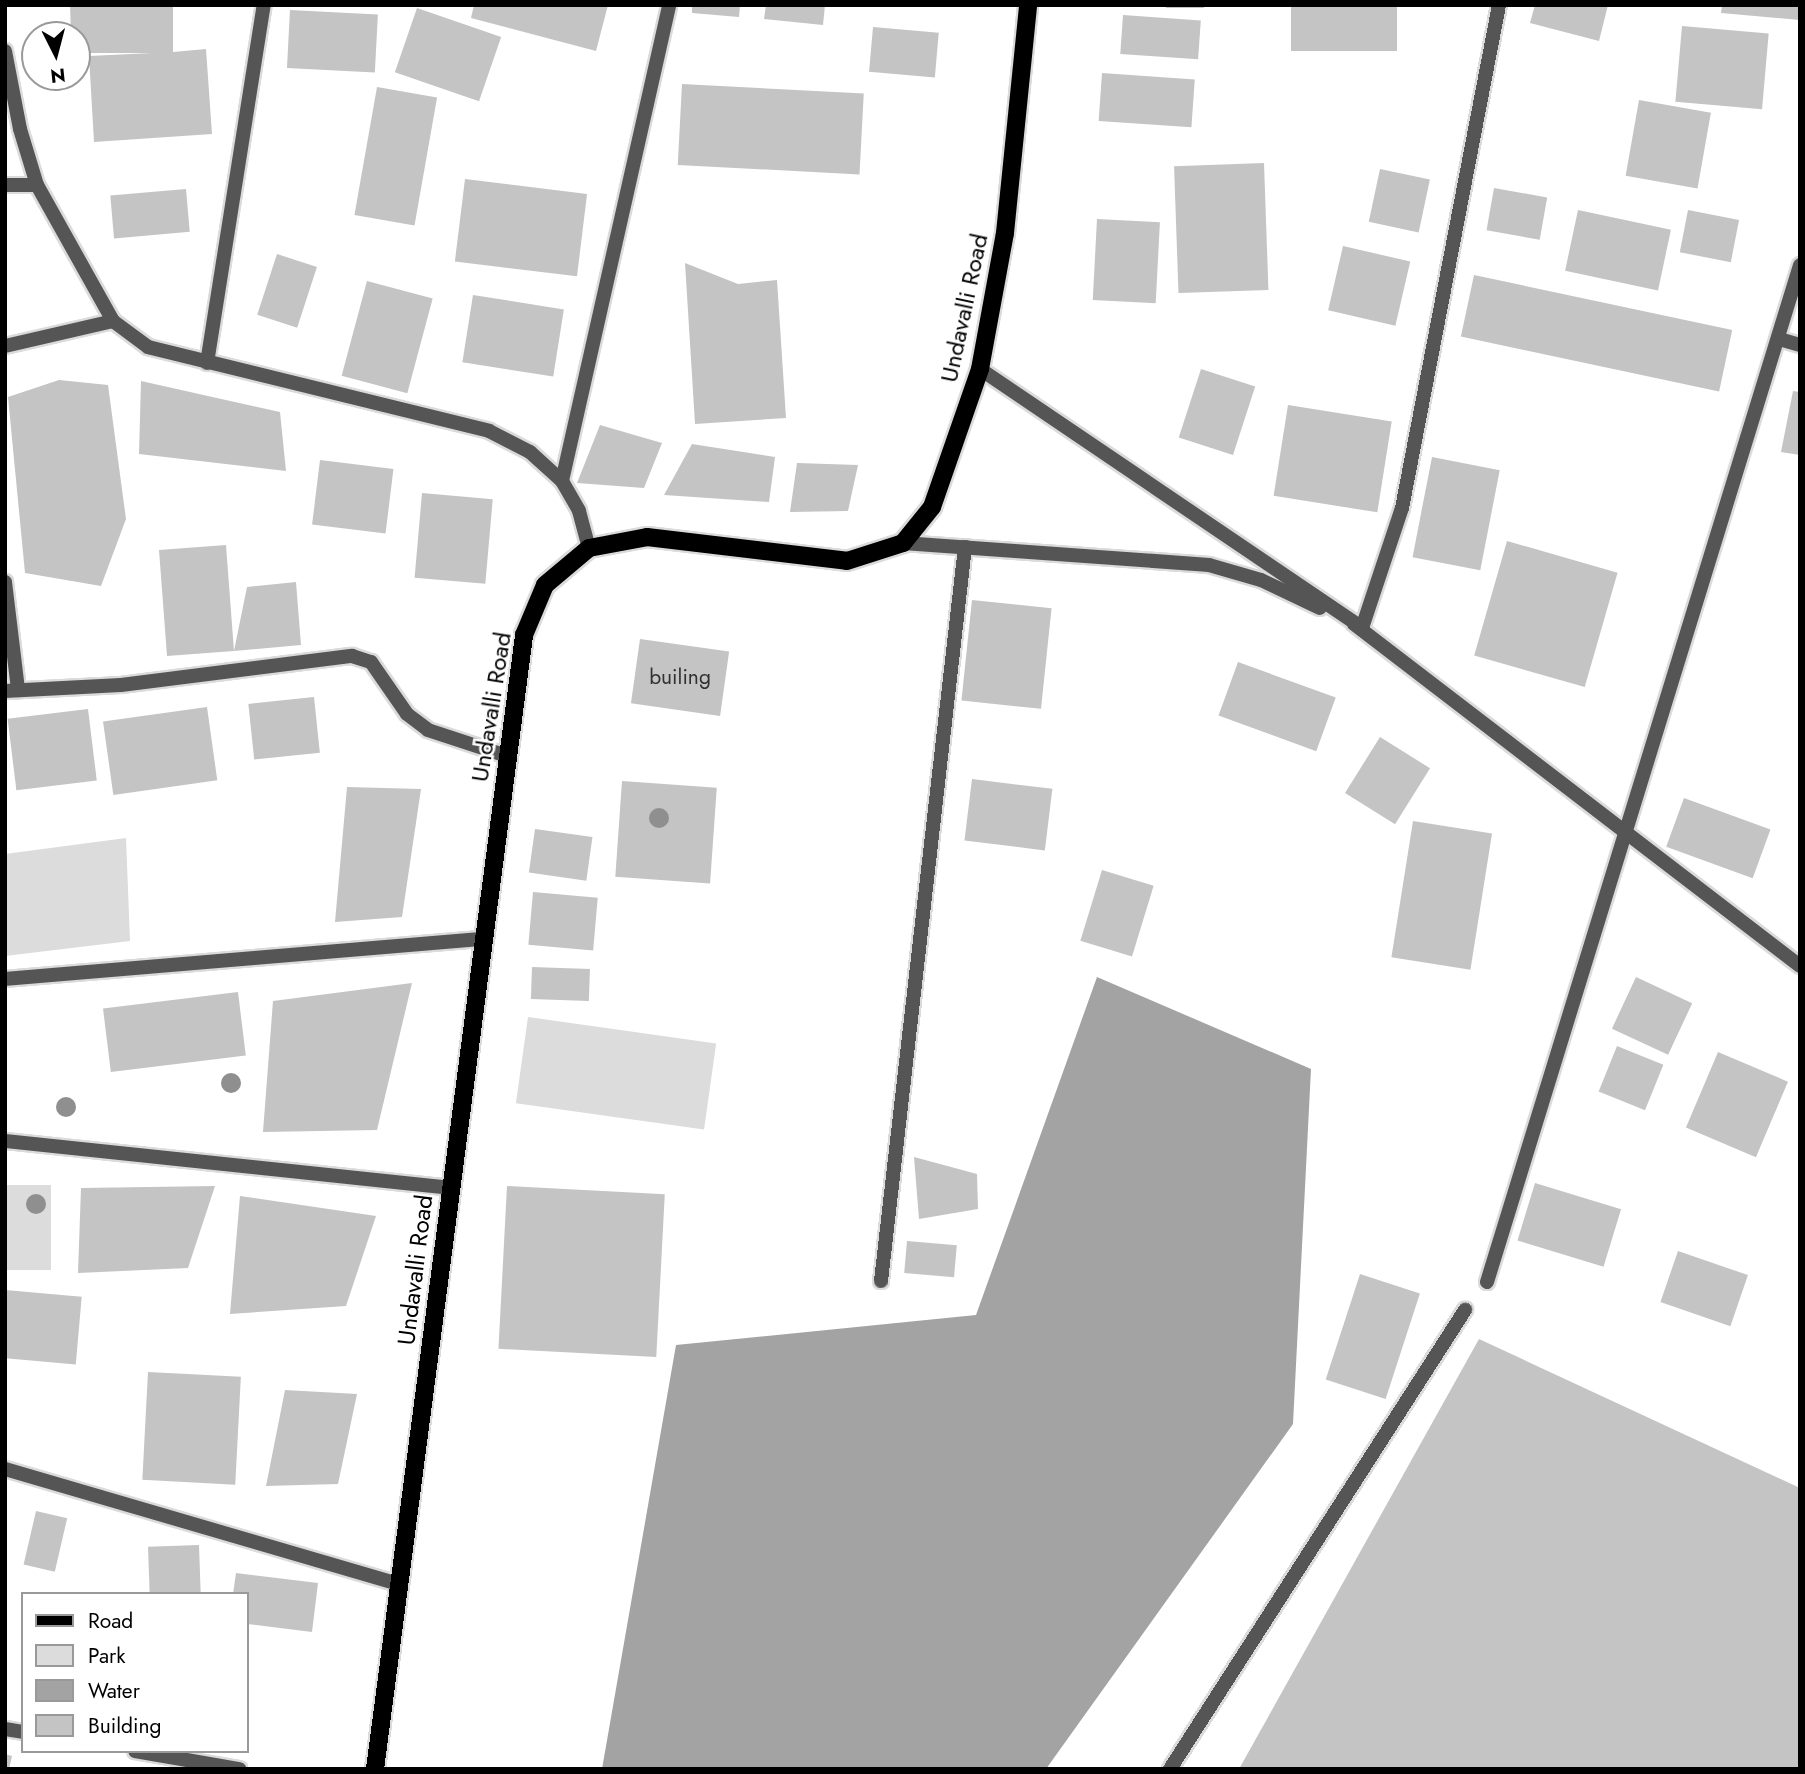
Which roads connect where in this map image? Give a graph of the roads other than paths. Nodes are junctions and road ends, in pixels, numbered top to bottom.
1 (264, 5) edge
2 (669, 5) edge
3 (1028, 5) edge
4 (1499, 5) edge
5 (5, 51) edge
6 (5, 185) edge
7 (37, 185) junction
8 (1800, 264) edge
9 (113, 321) junction
10 (1779, 339) junction
11 (1800, 345) edge
12 (5, 346) edge
13 (207, 363) junction
14 (980, 369) junction
15 (562, 481) junction
16 (903, 543) junction
17 (965, 547) junction
18 (589, 548) junction
19 (5, 582) edge
20 (1362, 628) junction
21 (12, 691) edge
22 (507, 757) junction
23 (1624, 830) junction
24 (482, 939) junction
25 (1800, 966) edge
26 (5, 979) edge
27 (5, 1142) edge
28 (450, 1188) junction
29 (881, 1282) dead end
30 (1487, 1282) dead end
31 (1465, 1310) dead end
32 (5, 1469) edge
33 (399, 1584) junction
34 (147, 1753) edge
35 (239, 1769) edge
36 (375, 1769) edge
37 (1170, 1769) edge

1 - 13 street
2 - 15 street
3 - 14 main road, Undavalli Road
4 - 20 street
5 - 7 street
6 - 7 street
7 - 9 street
8 - 10 street
9 - 12 street
9 - 13 street
10 - 11 street
10 - 23 street
13 - 15 street
14 - 16 main road, Undavalli Road
14 - 20 street
15 - 18 street
16 - 17 street
16 - 18 main road
17 - 20 street
17 - 29 street
18 - 22 main road, Undavalli Road
19 - 21 street
20 - 23 street
21 - 22 street
22 - 24 main road, Undavalli Road
23 - 25 street
23 - 30 street
24 - 26 street
24 - 28 main road, Undavalli Road
27 - 28 street
28 - 33 main road, Undavalli Road
31 - 37 street
32 - 33 street
33 - 36 main road, Undavalli Road
34 - 35 street

